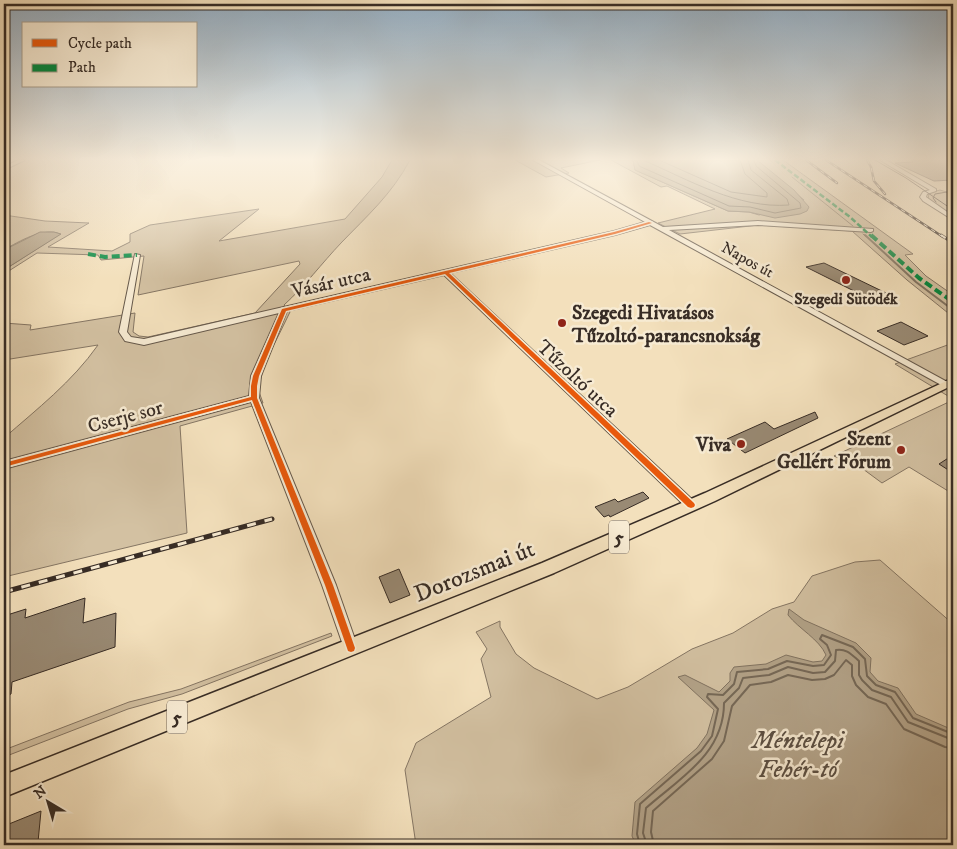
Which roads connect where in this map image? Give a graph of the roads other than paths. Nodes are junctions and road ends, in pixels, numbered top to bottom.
1 (607, 200) edge
2 (925, 200) edge
3 (953, 218) edge
4 (650, 223) junction
5 (661, 229) junction
6 (869, 230) dead end
7 (137, 255) dead end
8 (444, 272) junction
9 (284, 310) junction
10 (950, 383) edge
11 (254, 398) junction
12 (4, 466) edge
13 (691, 505) junction
14 (351, 648) junction
15 (4, 786) edge

1 - 4 street, Napos út
2 - 3 street
4 - 5 street, Napos út
4 - 8 street, Vásár utca
5 - 6 street
5 - 10 street, Napos út
7 - 9 street
8 - 9 street, Vásár utca
8 - 13 street, Tűzoltó utca
9 - 11 street, Vásár utca
10 - 13 main road, Dorozsmai út / 5
11 - 12 street, Cserje sor
11 - 14 street, Vásár utca
13 - 14 main road, Dorozsmai út / 5
14 - 15 main road, Dorozsmai út / 5

